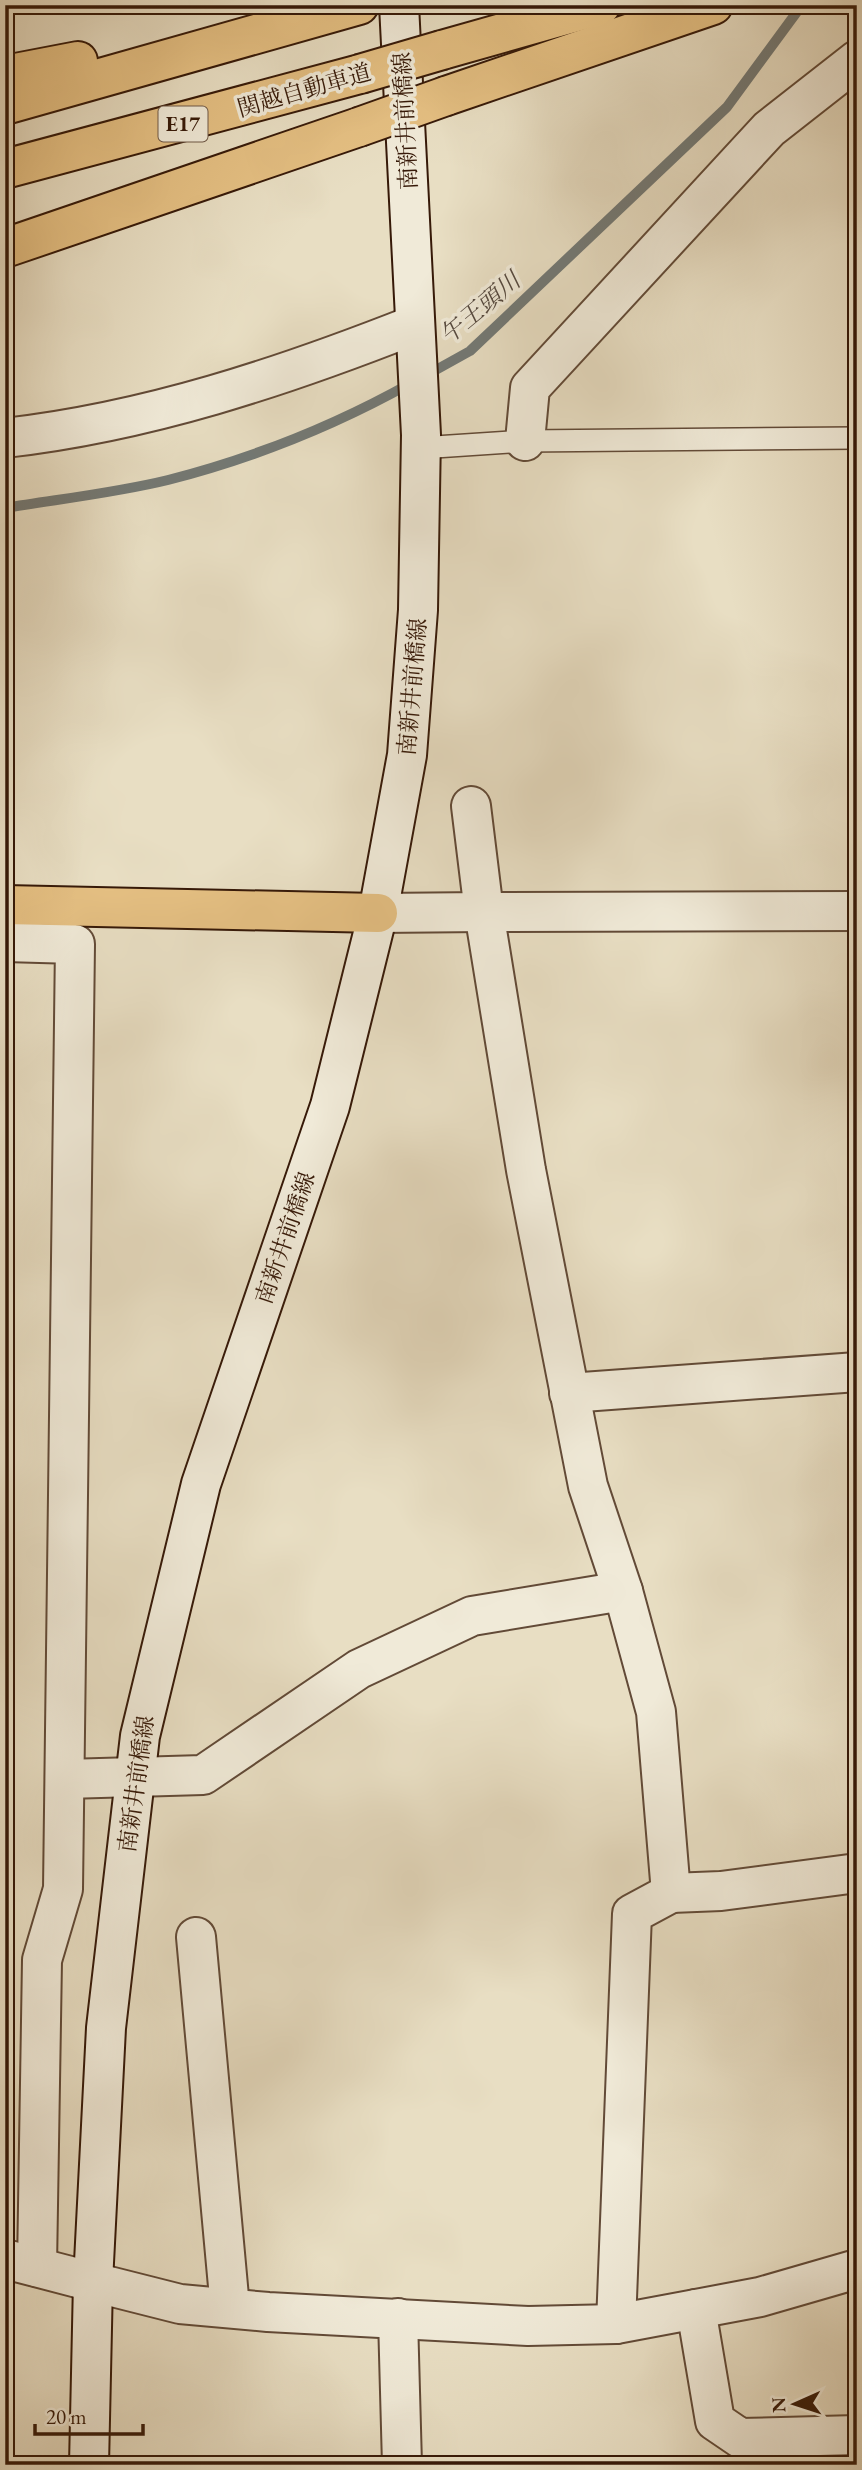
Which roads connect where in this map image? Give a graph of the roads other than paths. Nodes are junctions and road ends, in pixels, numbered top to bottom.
1 (399, 5) edge
2 (601, 5) edge
3 (713, 5) edge
4 (357, 6) edge
5 (857, 60) edge
6 (5, 75) edge
7 (5, 105) edge
8 (5, 169) edge
9 (5, 248) edge
10 (415, 331) junction
11 (5, 438) edge
12 (857, 438) edge
13 (525, 440) junction
14 (420, 442) junction
15 (471, 806) dead end
16 (5, 905) edge
17 (857, 911) edge
18 (378, 912) junction
19 (484, 912) junction
20 (5, 942) edge
21 (857, 1372) edge
22 (569, 1392) junction
23 (622, 1591) junction
24 (135, 1777) junction
25 (66, 1779) junction
26 (857, 1873) edge
27 (671, 1893) junction
28 (196, 1937) dead end
29 (21, 2263) edge
30 (857, 2269) edge
31 (93, 2283) junction
32 (230, 2308) junction
33 (696, 2309) junction
34 (398, 2318) junction
35 (616, 2323) junction
36 (857, 2435) edge
37 (89, 2465) edge
38 (402, 2465) edge

1 - 10 street, 南新井前橋線
2 - 8 highway, 関越自動車道 / E17, bridge
3 - 9 highway, bridge
4 - 6 highway
4 - 7 highway
5 - 13 street
10 - 11 street
10 - 14 street, 南新井前橋線
12 - 13 lane
13 - 14 lane
14 - 18 street, 南新井前橋線
15 - 19 street
16 - 18 highway
17 - 19 street
18 - 19 street
18 - 24 street, 南新井前橋線
19 - 22 street
20 - 25 street
21 - 22 street
22 - 23 street
23 - 24 street
23 - 27 street
24 - 25 street
24 - 31 street, 南新井前橋線
25 - 29 street
26 - 27 street
27 - 35 street
28 - 32 street
29 - 31 street
30 - 33 street
31 - 32 street
31 - 37 street, 南新井前橋線
32 - 34 street
33 - 35 street
33 - 36 street
34 - 35 street
34 - 38 street

